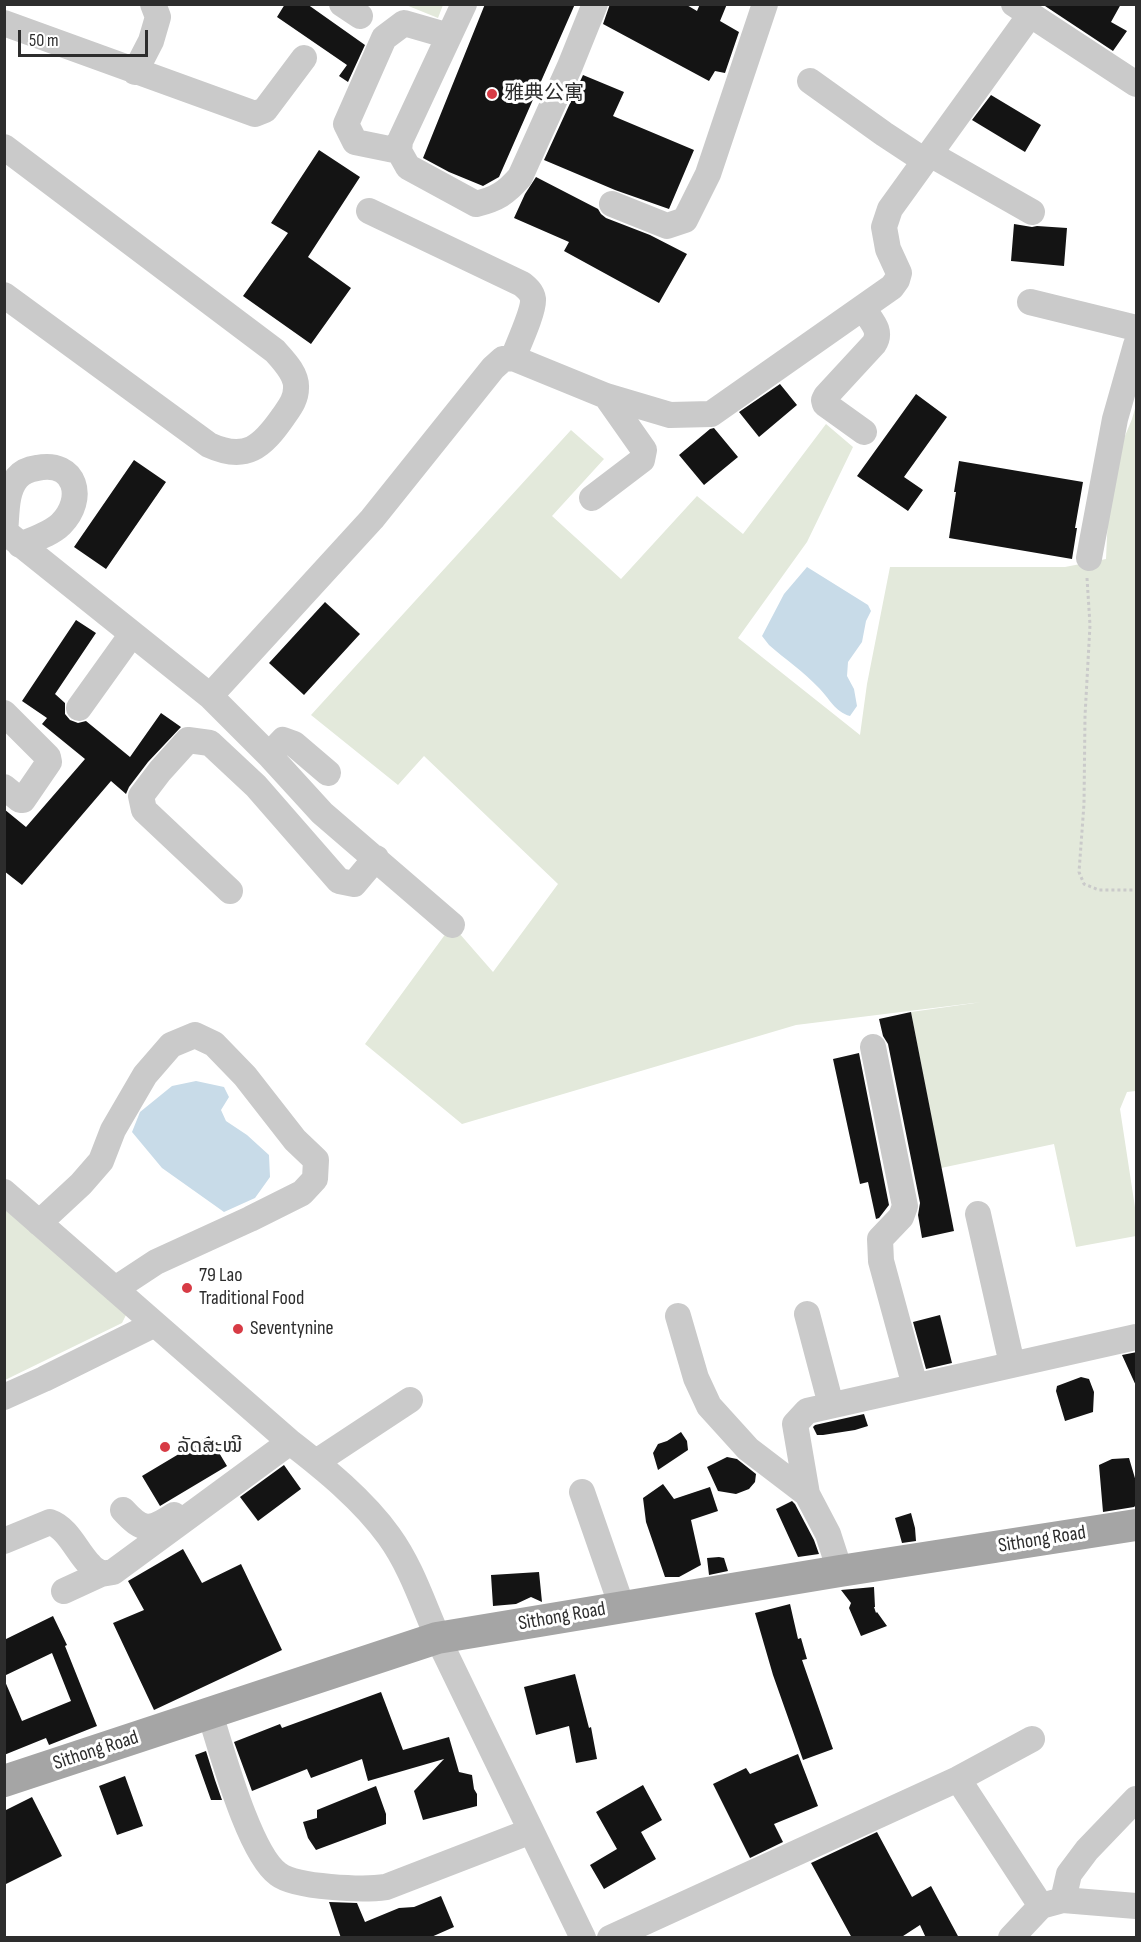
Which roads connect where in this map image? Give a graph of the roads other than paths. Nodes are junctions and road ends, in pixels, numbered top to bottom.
1 (153, 4) edge
2 (464, 4) edge
3 (595, 4) edge
4 (765, 4) edge
5 (1022, 10) edge
6 (4, 23) edge
7 (449, 36) junction
8 (304, 58) dead end
9 (135, 72) junction
10 (810, 81) dead end
11 (1137, 84) edge
12 (4, 147) edge
13 (399, 151) junction
14 (927, 157) junction
15 (612, 204) dead end
16 (369, 211) dead end
17 (1032, 212) dead end
18 (4, 295) edge
19 (1030, 302) dead end
20 (862, 308) junction
21 (1137, 328) edge
22 (1137, 345) edge
23 (513, 358) junction
24 (606, 396) junction
25 (864, 432) dead end
26 (592, 498) dead end
27 (10, 536) edge
28 (1089, 558) road end
29 (132, 634) junction
30 (210, 696) junction
31 (79, 708) dead end
32 (4, 713) edge
33 (269, 755) junction
34 (328, 773) dead end
35 (4, 787) edge
36 (376, 858) junction
37 (230, 891) dead end
38 (452, 925) dead end
39 (873, 1047) dead end
40 (4, 1192) edge
41 (978, 1214) dead end
42 (39, 1223) junction
43 (115, 1289) junction
44 (807, 1314) dead end
45 (678, 1316) dead end
46 (155, 1324) junction
47 (1137, 1337) edge
48 (1012, 1364) junction
49 (915, 1386) junction
50 (4, 1397) edge
51 (410, 1400) dead end
52 (831, 1405) junction
53 (282, 1435) junction
54 (316, 1462) junction
55 (582, 1492) dead end
56 (807, 1494) junction
57 (123, 1510) dead end
58 (1137, 1525) edge
59 (4, 1540) edge
60 (840, 1571) junction
61 (101, 1574) junction
62 (64, 1591) dead end
63 (622, 1607) junction
64 (437, 1638) junction
65 (210, 1714) junction
66 (1032, 1738) dead end
67 (958, 1779) junction
68 (4, 1781) edge
69 (1137, 1799) edge
70 (531, 1831) junction
71 (1052, 1903) junction
72 (1137, 1906) edge
73 (583, 1938) edge
74 (610, 1938) edge
75 (1011, 1938) edge

1 - 9 street
2 - 7 street
3 - 13 street
4 - 15 street
5 - 11 street
5 - 14 street
6 - 9 street
7 - 13 street
7 - 13 street
8 - 9 street
10 - 14 street
12 - 18 street
14 - 17 street
14 - 20 street
16 - 23 street
19 - 21 street
20 - 24 street
20 - 25 street
22 - 28 street
23 - 24 street
23 - 30 street
24 - 26 street
27 - 29 street
29 - 30 street
29 - 31 street
30 - 33 street
32 - 35 street
33 - 34 street
33 - 36 street
36 - 37 street
36 - 38 street
39 - 49 street
40 - 42 street
41 - 48 street
42 - 43 street
42 - 43 street
43 - 46 street
44 - 52 street
45 - 56 street
46 - 50 street
46 - 53 street
47 - 48 street
48 - 49 street
49 - 52 street
51 - 54 street
52 - 56 street
53 - 54 street
53 - 57 street
53 - 61 street
54 - 64 street
55 - 63 street
56 - 60 street
58 - 60 main road, Sithong Road
59 - 61 street
60 - 63 main road, Sithong Road
61 - 62 street
63 - 64 main road, Sithong Road
64 - 65 main road, Sithong Road
64 - 70 street
65 - 68 main road, Sithong Road
65 - 70 street
66 - 67 street
67 - 71 street
67 - 74 street
69 - 71 street
70 - 73 street
71 - 72 street
71 - 75 street

